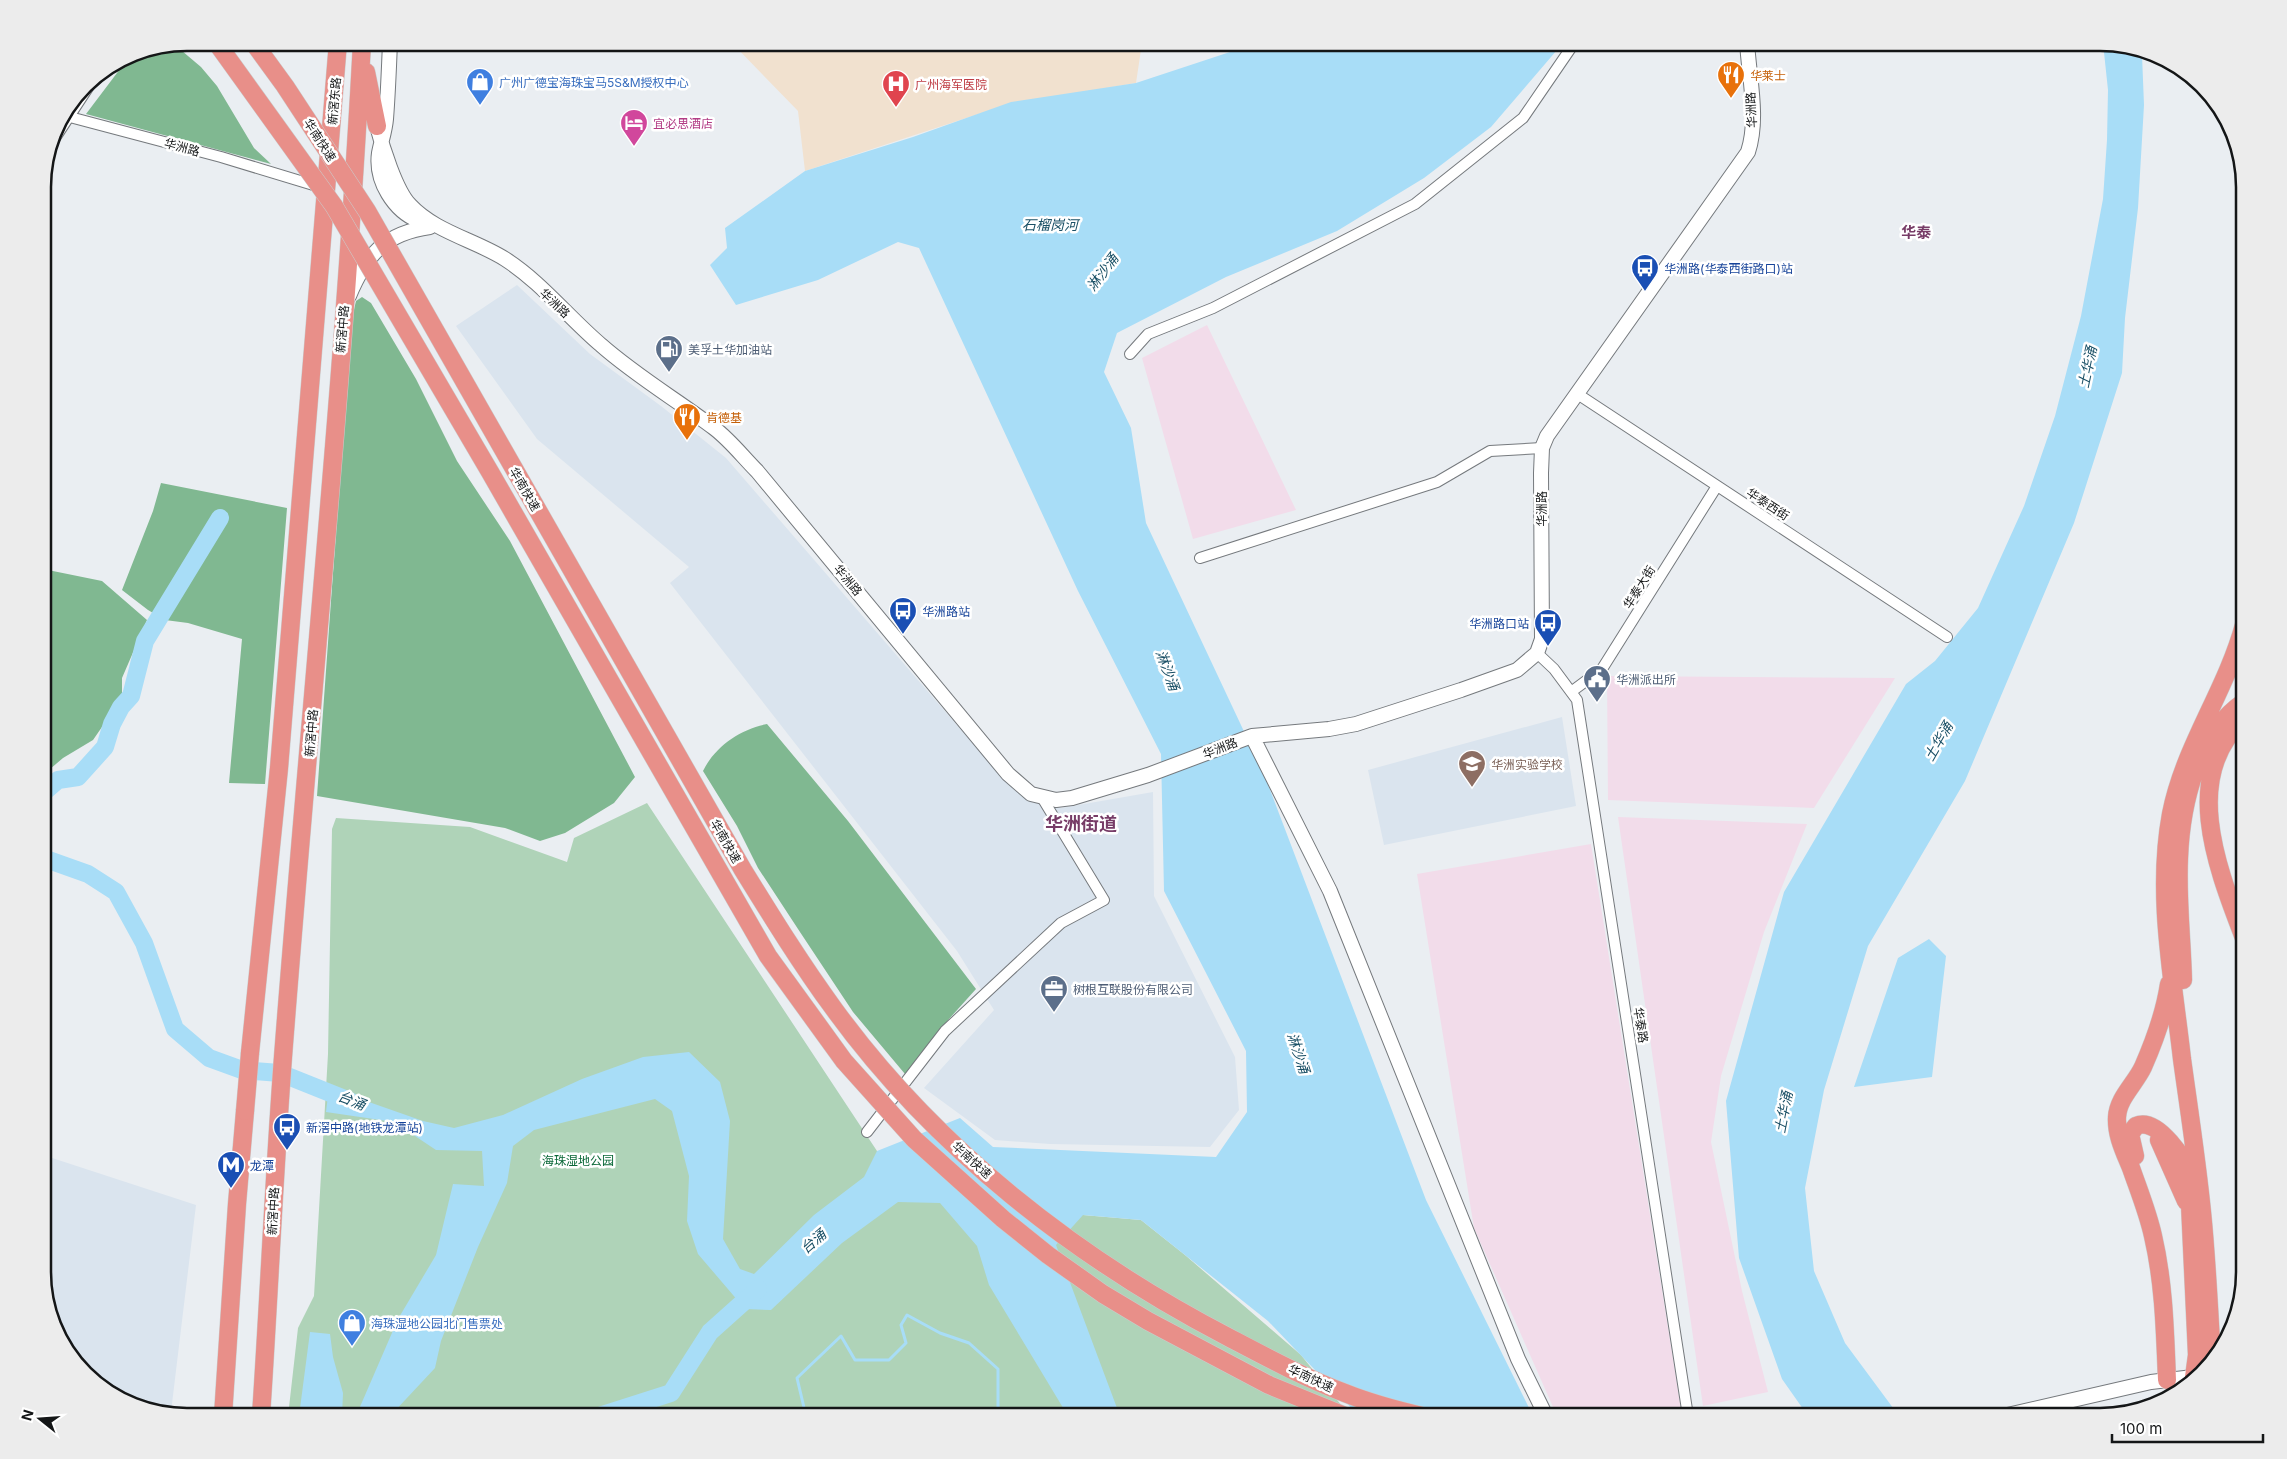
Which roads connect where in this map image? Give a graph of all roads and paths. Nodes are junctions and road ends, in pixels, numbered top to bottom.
1 (222, 51) edge
2 (260, 51) edge
3 (330, 51) edge
4 (337, 51) edge
5 (362, 51) edge
6 (363, 51) edge
7 (390, 51) edge
8 (1569, 51) edge
9 (1748, 51) edge
10 (334, 107) junction
11 (70, 117) edge
12 (377, 126) joint
13 (382, 144) junction
14 (326, 189) junction
15 (451, 231) junction
16 (342, 334) junction
17 (1130, 354) dead end
18 (1576, 394) junction
19 (1542, 448) junction
20 (1717, 486) junction
21 (1200, 558) dead end
22 (1947, 636) dead end
23 (2236, 649) edge
24 (1536, 653) junction
25 (1571, 692) junction
26 (2236, 709) edge
27 (2236, 728) edge
28 (1252, 736) junction
29 (1041, 796) junction
30 (2236, 915) edge
31 (2177, 956) junction
32 (2175, 994) junction
33 (2143, 1067) junction
34 (2187, 1098) junction
35 (2146, 1125) junction
36 (867, 1132) dead end
37 (2188, 1168) junction
38 (2196, 1213) junction
39 (2211, 1350) edge
40 (2195, 1369) edge
41 (2185, 1378) edge
42 (2171, 1379) junction
43 (224, 1408) edge
44 (261, 1408) edge
45 (1325, 1408) edge
46 (1395, 1408) edge
47 (1542, 1408) edge
48 (1687, 1408) edge
49 (2040, 1408) edge

1 - 45 highway, 华南快速, bridge
2 - 46 highway, 华南快速, bridge
3 - 10 main road
4 - 10 highway, 新滘东路
5 - 16 highway, 新滘中路
6 - 12 highway
7 - 13 main road
8 - 17 street
9 - 18 main road, 华洲路
10 - 14 highway, 新滘东路
11 - 14 street, 华洲路
12 - 13 main road, 华洲路
13 - 15 main road, 华洲路
14 - 43 highway, bridge
15 - 16 main road
15 - 29 main road, 华洲路
16 - 44 highway, 新滘中路
18 - 19 main road, 华洲路
18 - 20 street, 华泰西街
19 - 21 street
19 - 24 main road, 华洲路
20 - 22 street, 华泰西街
20 - 25 street, 华泰大街
23 - 31 highway
24 - 25 street, 华泰路
24 - 28 main road, 华洲路
25 - 48 street, 华泰路
26 - 31 highway
27 - 30 highway
28 - 29 main road, 华洲路
28 - 47 main road
29 - 36 street
31 - 32 highway
31 - 33 highway
31 - 34 highway
32 - 33 highway
32 - 34 highway
33 - 42 highway
34 - 37 highway
34 - 38 highway
35 - 37 highway
35 - 38 highway
35 - 42 highway
37 - 38 highway
38 - 39 highway
38 - 40 highway
41 - 42 main road
42 - 49 main road

